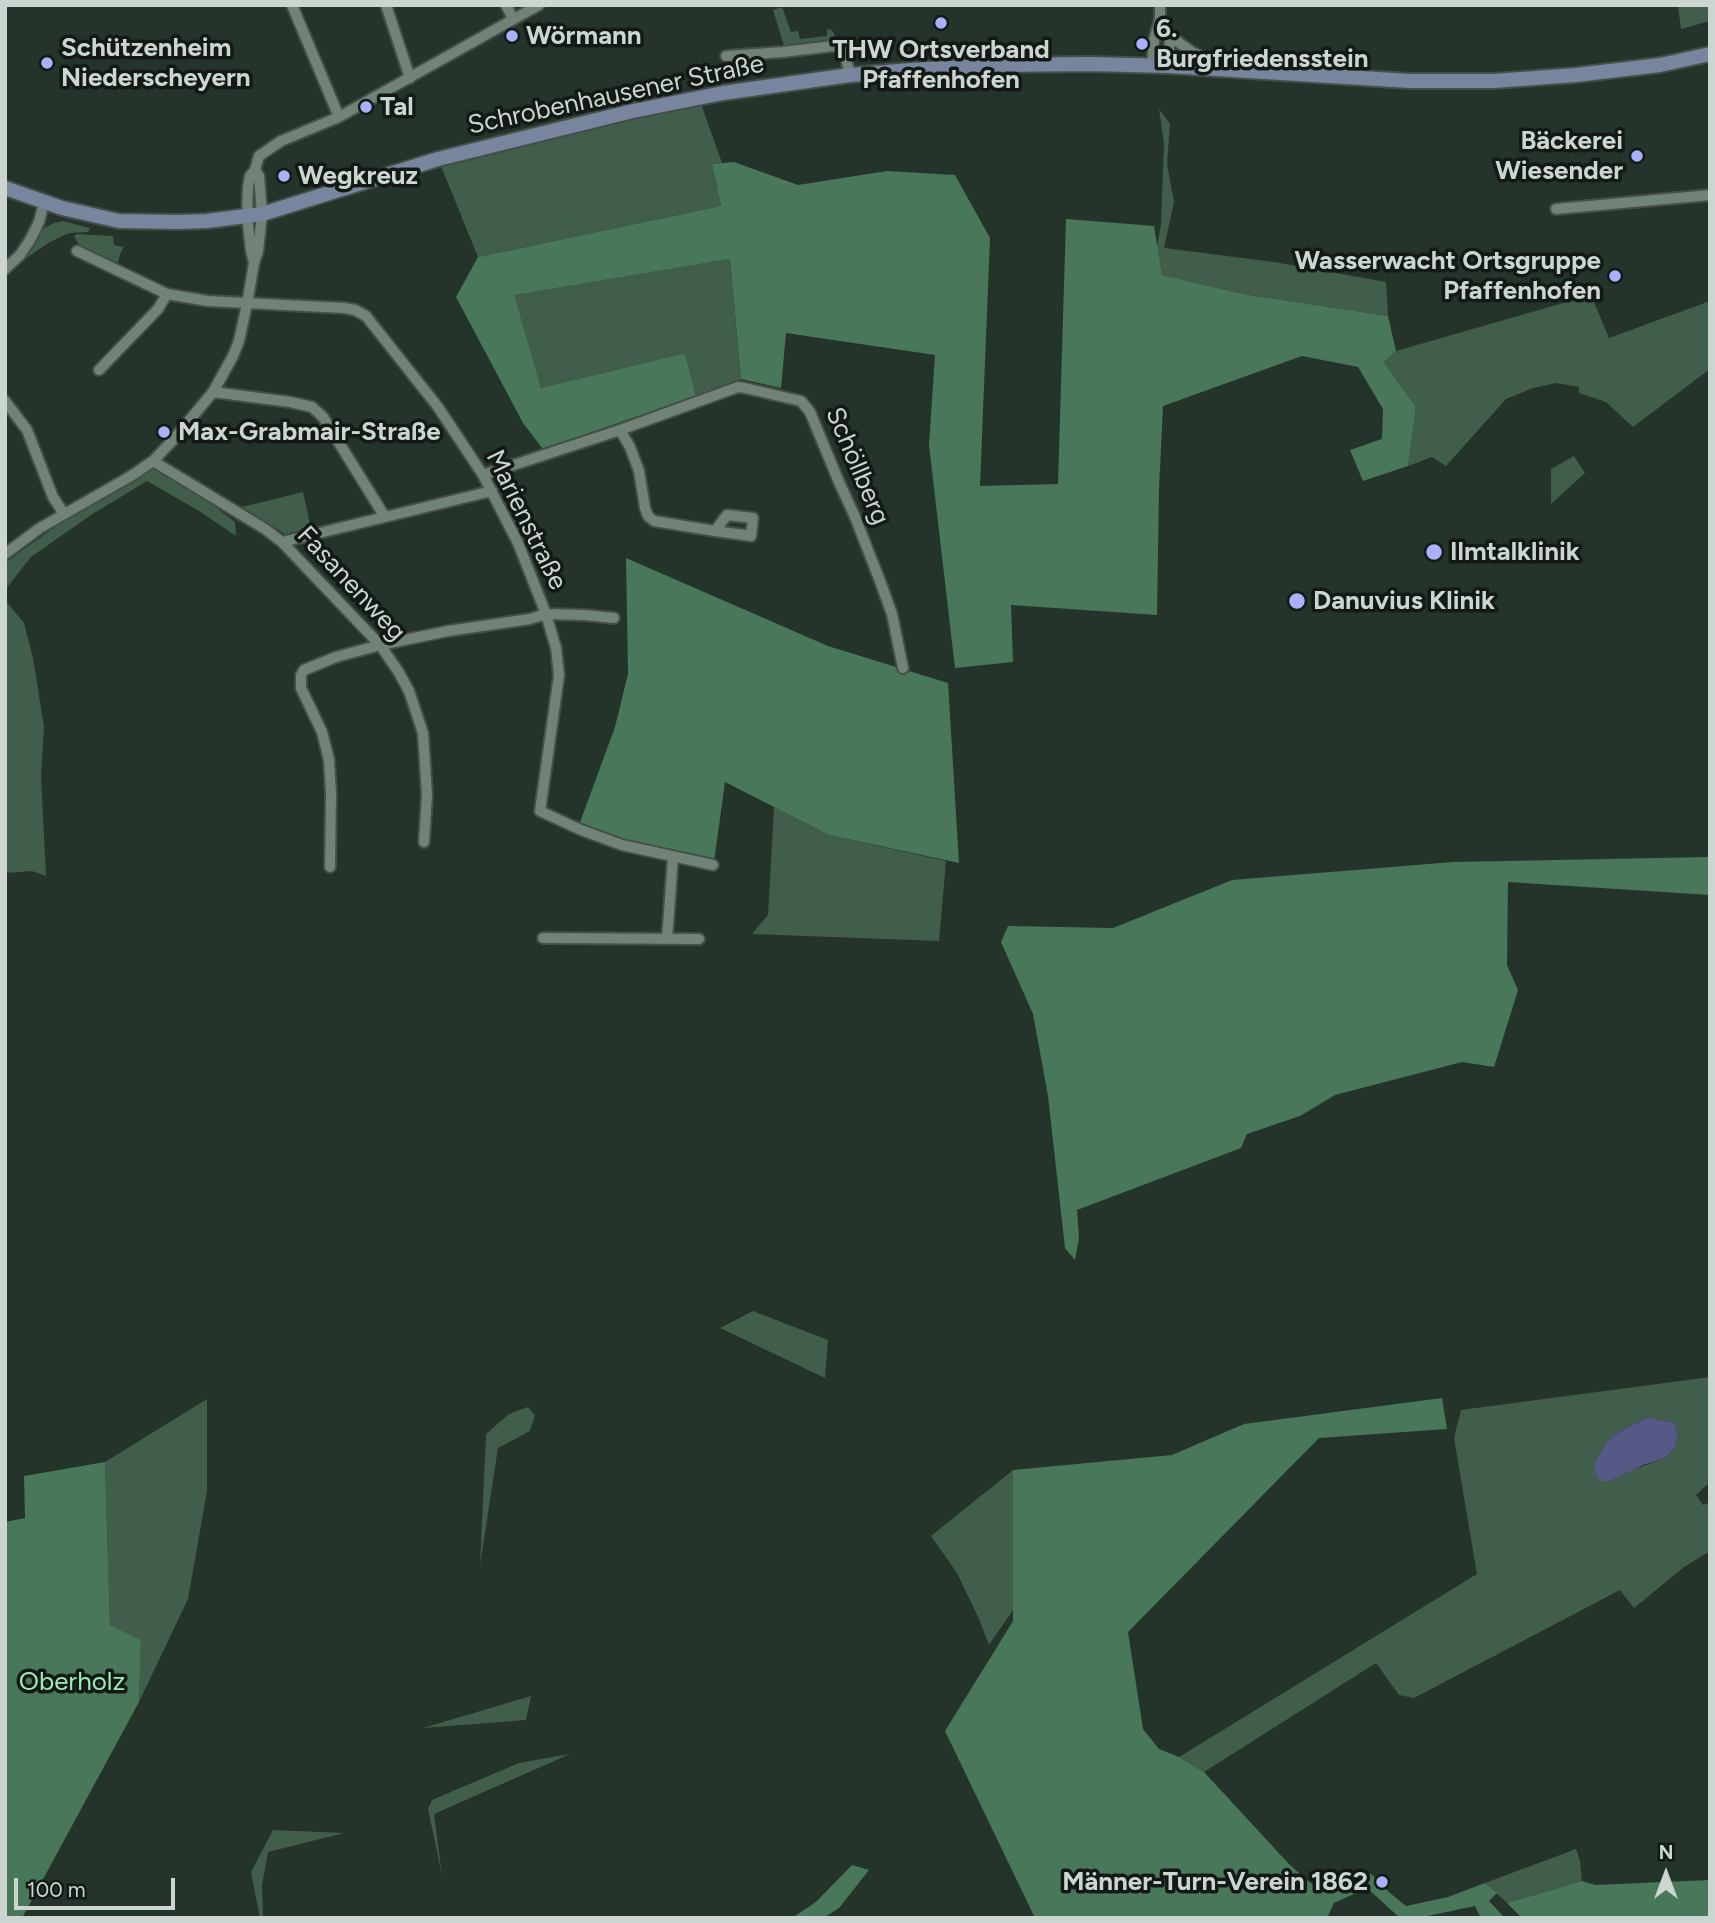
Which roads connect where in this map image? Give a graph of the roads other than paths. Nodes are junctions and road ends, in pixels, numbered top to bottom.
1 (292, 5) edge
2 (386, 5) edge
3 (506, 5) edge
4 (539, 5) edge
5 (1160, 5) edge
6 (513, 19) junction
7 (1160, 19) junction
8 (1170, 36) junction
9 (1710, 54) edge
10 (726, 56) dead end
11 (1677, 62) junction
12 (1710, 65) edge
13 (1152, 66) junction
14 (1168, 66) junction
15 (1228, 70) junction
16 (850, 75) junction
17 (410, 78) junction
18 (339, 117) junction
19 (5, 188) edge
20 (1710, 195) edge
21 (44, 202) junction
22 (1556, 209) dead end
23 (255, 215) junction
24 (77, 251) dead end
25 (5, 269) edge
26 (167, 294) junction
27 (247, 304) junction
28 (99, 370) dead end
29 (213, 392) junction
30 (5, 401) edge
31 (620, 430) junction
32 (153, 461) junction
33 (484, 475) junction
34 (492, 491) junction
35 (64, 514) junction
36 (385, 517) junction
37 (715, 531) dead end
38 (282, 542) junction
39 (5, 554) edge
40 (546, 614) junction
41 (614, 618) dead end
42 (380, 645) junction
43 (904, 668) dead end
44 (424, 842) dead end
45 (673, 857) junction
46 (713, 865) dead end
47 (330, 867) dead end
48 (543, 938) dead end
49 (667, 939) junction
50 (699, 939) dead end

1 - 18 street
2 - 17 street
3 - 6 street
4 - 6 street
5 - 7 street
6 - 17 street
7 - 8 street
7 - 13 street
8 - 14 street
8 - 15 street
9 - 11 main road, Schrobenhausener Straße
10 - 16 street
11 - 12 main road
11 - 15 main road, Schrobenhausener Straße
13 - 14 main road, Schrobenhausener Straße
13 - 16 main road, Schrobenhausener Straße
14 - 15 main road, Schrobenhausener Straße
16 - 23 main road, Schrobenhausener Straße
17 - 18 street
18 - 23 street
19 - 21 main road, Schrobenhausener Straße
20 - 22 street
21 - 23 main road, Schrobenhausener Straße
21 - 25 street
23 - 27 street
24 - 26 street, Marienstraße
26 - 27 street, Marienstraße
26 - 28 street
27 - 29 street
27 - 33 street, Marienstraße
29 - 32 street
29 - 36 street
30 - 35 street
31 - 33 street, Schöllberg
31 - 37 street
31 - 43 street, Schöllberg
32 - 35 street
32 - 38 street, Fasanenweg
33 - 34 street, Marienstraße
34 - 36 street
34 - 40 street, Marienstraße
35 - 39 street
36 - 38 street
38 - 42 street, Fasanenweg
40 - 41 street
40 - 42 street
40 - 45 street, Marienstraße
42 - 44 street, Fasanenweg
42 - 47 street
45 - 46 street
45 - 49 street
48 - 49 street
49 - 50 street

